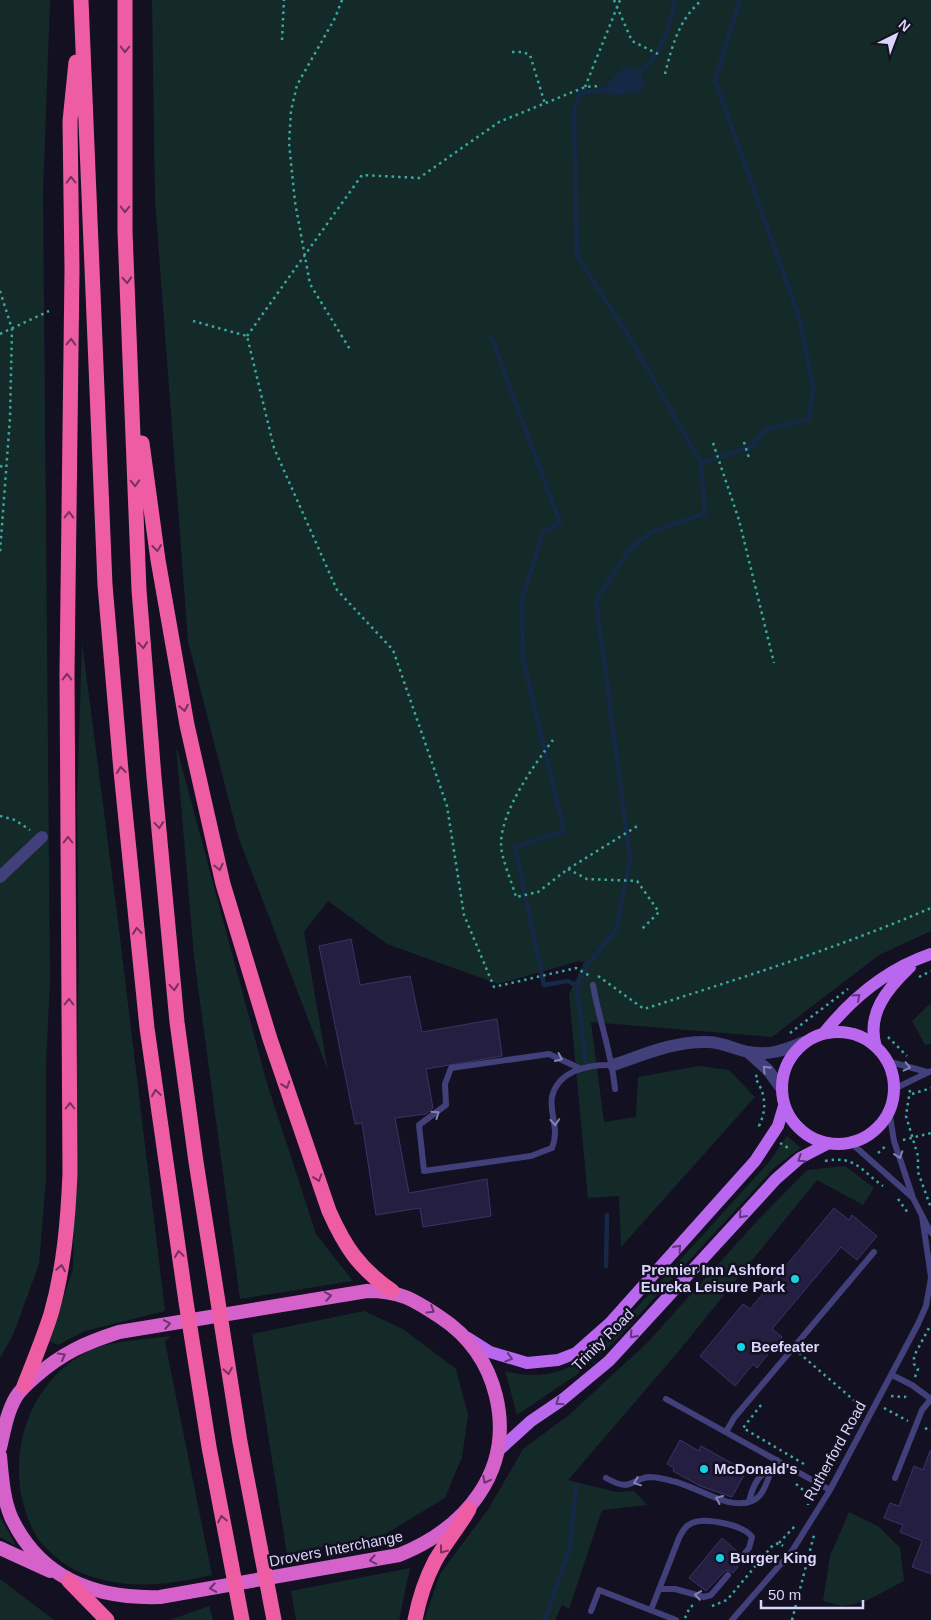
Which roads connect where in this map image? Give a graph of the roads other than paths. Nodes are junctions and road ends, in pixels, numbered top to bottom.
1 (125, 0) edge
2 (81, 3) edge
3 (132, 382) junction
4 (42, 837) road end
5 (0, 877) edge
6 (931, 954) edge
7 (919, 958) junction
8 (592, 985) dead end
9 (824, 1033) junction
10 (804, 1042) junction
11 (876, 1047) junction
12 (748, 1052) junction
13 (887, 1062) junction
14 (613, 1065) junction
15 (579, 1068) junction
16 (929, 1071) edge
17 (781, 1088) junction
18 (615, 1089) dead end
19 (894, 1089) junction
20 (784, 1106) junction
21 (889, 1110) junction
22 (850, 1142) junction
23 (829, 1143) junction
24 (913, 1198) junction
25 (922, 1215) junction
26 (931, 1233) edge
27 (874, 1252) dead end
28 (931, 1277) edge
29 (392, 1291) junction
30 (465, 1337) junction
31 (892, 1375) junction
32 (20, 1392) junction
33 (666, 1399) dead end
34 (931, 1399) edge
35 (0, 1410) edge
36 (726, 1432) junction
37 (0, 1448) edge
38 (499, 1450) junction
39 (0, 1456) edge
40 (777, 1460) junction
41 (606, 1478) dead end
42 (895, 1478) dead end
43 (830, 1490) junction
44 (469, 1508) junction
45 (0, 1548) edge
46 (738, 1562) dead end
47 (728, 1575) dead end
48 (64, 1578) junction
49 (659, 1589) junction
50 (591, 1610) dead end
51 (651, 1610) junction
52 (108, 1620) edge
53 (242, 1620) edge
54 (274, 1620) edge
55 (415, 1620) edge
56 (676, 1620) edge
57 (732, 1620) edge

1 -> 3 highway
32 -> 2 highway
53 -> 2 highway
3 -> 29 highway
3 -> 54 highway
4 - 5 street
6 - 7 main road, Trinity Road
9 -> 7 main road, Trinity Road
7 - 11 main road, Trinity Road
8 - 14 lane
9 - 10 main road, Trinity Road
9 - 11 main road, Trinity Road
10 - 12 street
10 - 17 main road, Trinity Road
11 - 13 main road, Trinity Road
12 - 14 street
17 -> 12 street
13 -> 16 lane
13 - 19 main road, Trinity Road
14 - 15 lane
14 - 18 lane
15 -> 15 lane
16 - 19 lane
17 - 20 main road, Trinity Road
19 - 21 main road, Trinity Road
20 - 23 main road, Trinity Road
30 -> 20 main road, Trinity Road
21 - 22 main road, Trinity Road
21 -> 24 lane
22 - 23 main road, Trinity Road
22 - 24 lane
23 -> 38 main road, Trinity Road
24 - 25 lane
25 - 26 lane
25 - 28 lane, Rutherford Road
27 - 36 lane
28 - 31 lane, Rutherford Road
29 -> 30 highway, Drovers Interchange
32 -> 29 highway, Drovers Interchange
30 - 38 highway, Drovers Interchange
31 - 34 lane
31 - 43 lane, Rutherford Road
32 - 35 highway
32 - 37 highway, Drovers Interchange
33 - 36 lane
34 - 42 lane
36 - 40 lane
38 -> 44 highway, Drovers Interchange
39 - 48 highway, Drovers Interchange
40 -> 41 lane
40 - 43 lane
43 - 57 lane, Rutherford Road
44 -> 48 highway, Drovers Interchange
44 -> 55 highway
45 - 48 highway
46 - 49 lane
47 -> 49 lane
48 - 52 highway
49 - 51 lane
50 - 51 lane
51 - 56 lane

